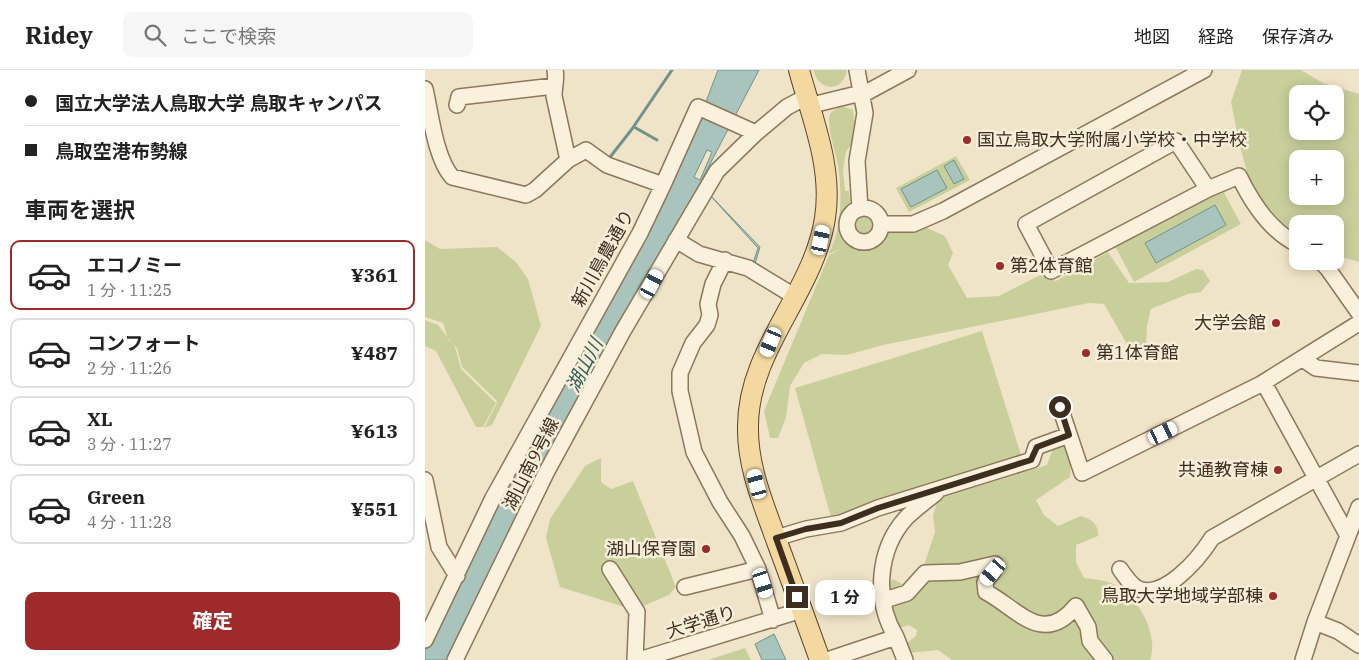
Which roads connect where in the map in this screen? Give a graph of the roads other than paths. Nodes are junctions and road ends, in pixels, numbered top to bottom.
1 (555, 70) edge
2 (799, 70) edge
3 (857, 70) edge
4 (908, 70) edge
5 (1204, 70) edge
6 (554, 86) junction
7 (425, 90) edge
8 (862, 95) junction
9 (807, 101) junction
10 (457, 105) dead end
11 (756, 133) junction
12 (568, 160) junction
13 (663, 185) junction
14 (1208, 189) junction
15 (860, 209) junction
16 (881, 224) junction
17 (676, 240) junction
18 (1289, 240) edge
19 (725, 260) junction
20 (1330, 270) edge
21 (794, 296) junction
22 (1359, 314) edge
23 (1359, 323) edge
24 (1303, 359) junction
25 (1359, 373) edge
26 (1264, 383) junction
27 (1060, 407) dead end
28 (1069, 435) junction
29 (1359, 454) edge
30 (1316, 478) junction
31 (425, 480) edge
32 (941, 488) junction
33 (1359, 508) edge
34 (776, 538) junction
35 (1353, 539) edge
36 (432, 550) edge
37 (610, 569) dead end
38 (758, 569) junction
39 (1120, 569) dead end
40 (457, 576) junction
41 (685, 588) dead end
42 (881, 596) junction
43 (802, 610) junction
44 (773, 620) junction
45 (1315, 622) junction
46 (896, 637) junction
47 (425, 640) edge
48 (1359, 645) edge
49 (455, 660) edge
50 (635, 660) edge
51 (639, 660) edge
52 (820, 660) edge
53 (827, 660) edge
54 (905, 660) edge
55 (1105, 660) edge
56 (1303, 660) edge

1 - 6 street
2 - 9 main road
3 - 8 street
4 - 8 street, 湖山南9号線
5 - 16 street
6 - 10 street
6 - 12 street
7 - 12 street
8 - 9 street, 湖山南9号線
8 - 15 street
9 - 11 street, 湖山南9号線
9 - 21 main road
11 - 13 street
11 - 17 street, 湖山南9号線
12 - 13 street
13 - 40 street, 新川鳥農通り
14 - 14 street
14 - 18 street
15 - 16 street
15 - 16 street
17 - 19 street
17 - 49 street, 湖山南9号線
19 - 21 street
19 - 38 street
20 - 22 street
21 - 34 main road
23 - 24 street
24 - 25 street
24 - 26 street
26 - 28 street
26 - 30 street
27 - 28 street
28 - 32 street
29 - 30 street
30 - 35 street
30 - 39 street
31 - 36 street
32 - 34 street
32 - 42 street
33 - 35 street
34 - 43 main road
35 - 45 street
36 - 40 street
37 - 50 street
38 - 41 street
38 - 44 street
40 - 47 street, 新川鳥農通り
42 - 46 street
42 - 55 street
43 - 44 street, 大学通り
43 - 52 main road
44 - 51 street, 大学通り
45 - 48 street
45 - 56 street
46 - 53 street
46 - 54 street

